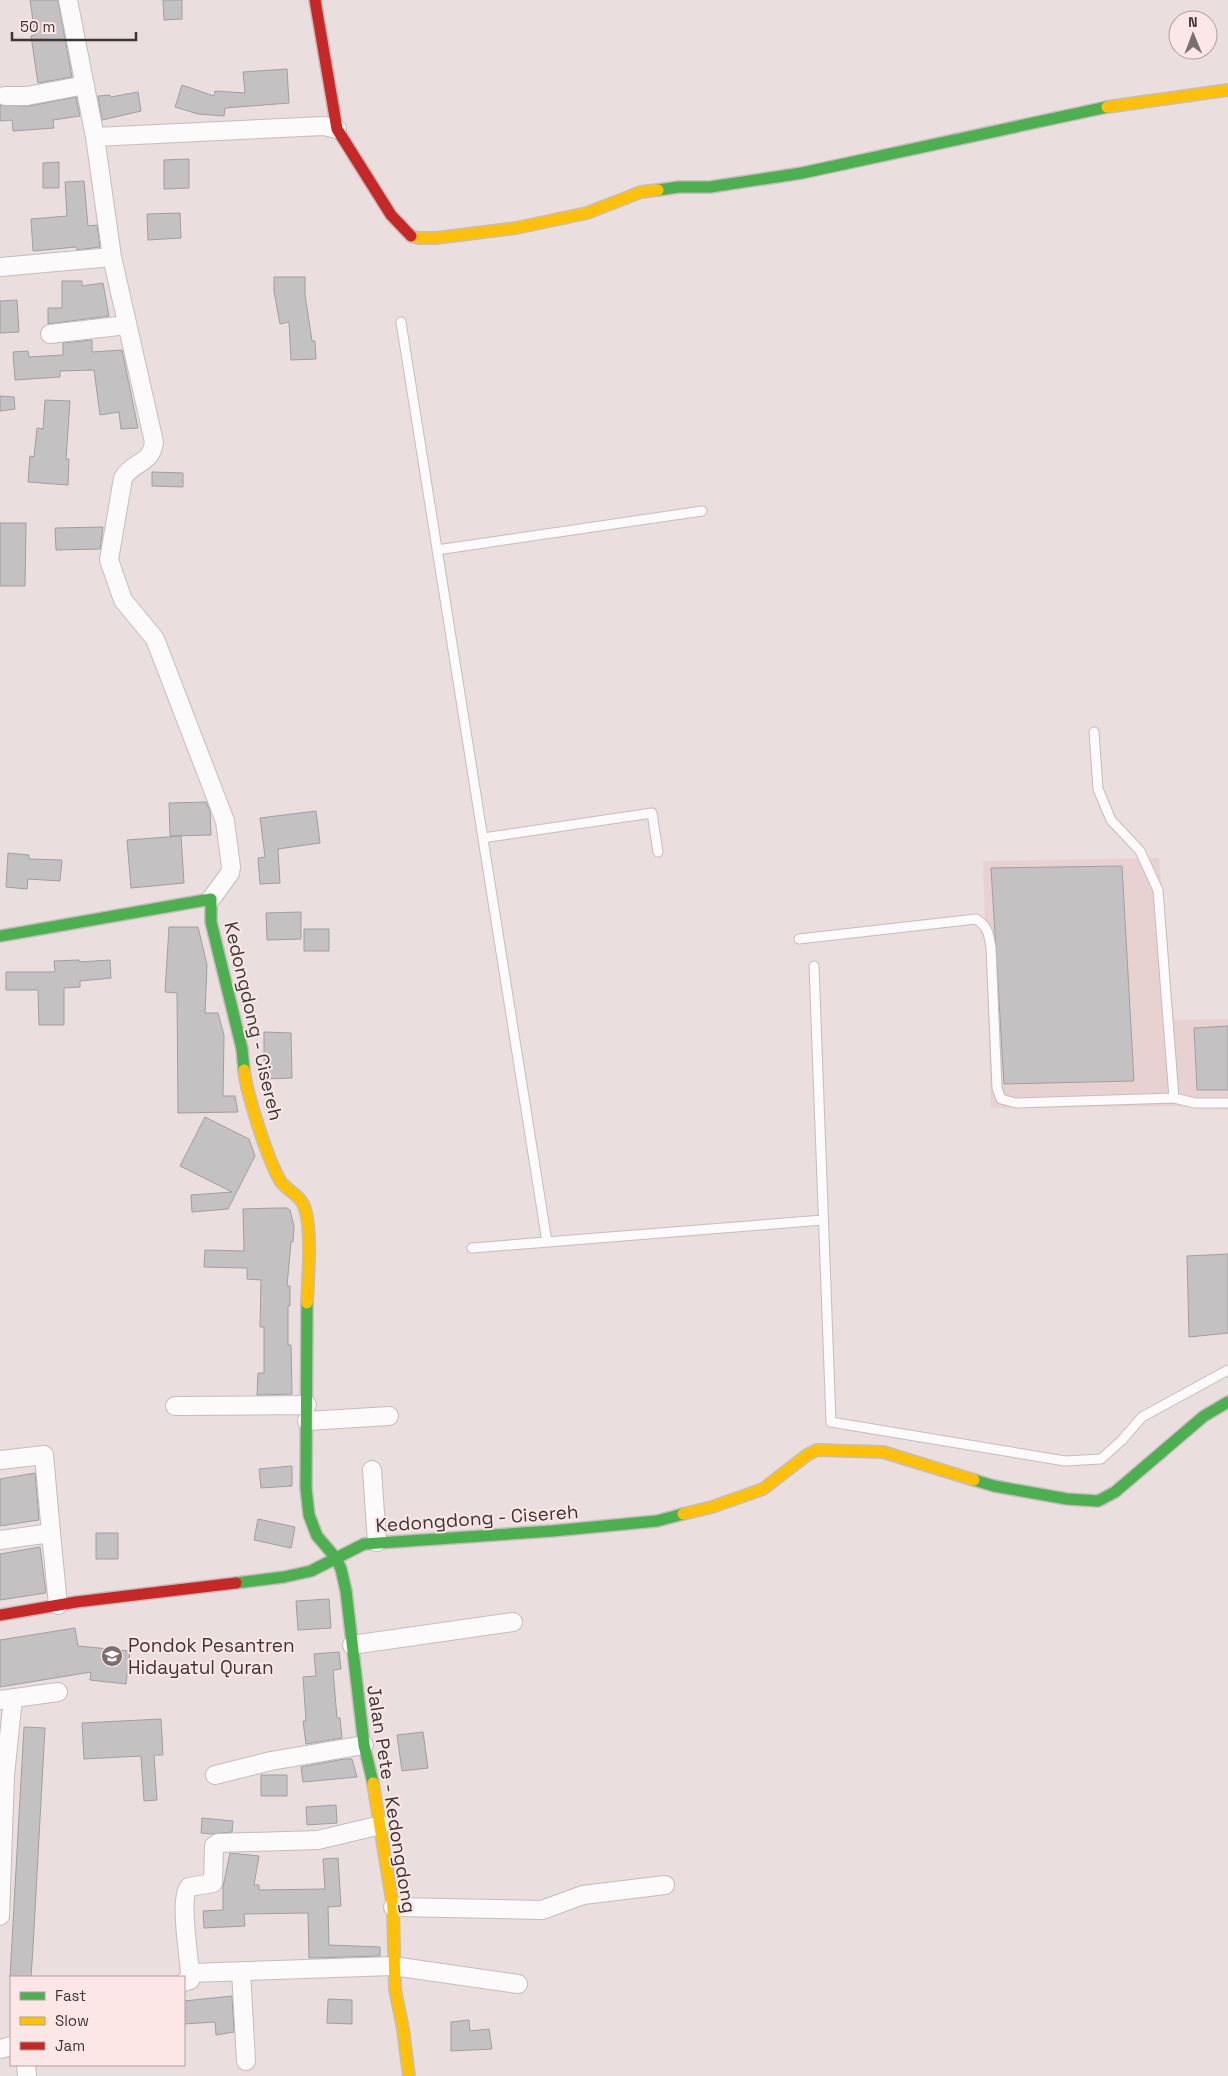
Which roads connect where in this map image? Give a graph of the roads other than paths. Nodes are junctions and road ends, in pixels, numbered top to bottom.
1 (68, 0) edge
2 (315, 0) edge
3 (85, 85) junction
4 (1228, 90) edge
5 (5, 96) dead end
6 (337, 129) junction
7 (95, 137) junction
8 (112, 257) junction
9 (0, 267) edge
10 (401, 322) dead end
11 (127, 325) junction
12 (50, 334) dead end
13 (702, 510) dead end
14 (437, 550) junction
15 (1094, 732) dead end
16 (483, 838) junction
17 (658, 852) dead end
18 (211, 899) junction
19 (0, 936) edge
20 (799, 939) dead end
21 (814, 966) dead end
22 (1174, 1098) junction
23 (1228, 1104) edge
24 (824, 1220) junction
25 (547, 1242) junction
26 (472, 1248) dead end
27 (1228, 1370) edge
28 (1228, 1402) edge
29 (175, 1406) dead end
30 (307, 1413) junction
31 (389, 1416) dead end
32 (0, 1460) edge
33 (372, 1470) dead end
34 (51, 1533) junction
35 (0, 1540) edge
36 (377, 1542) junction
37 (336, 1558) junction
38 (58, 1605) junction
39 (0, 1615) edge
40 (513, 1622) dead end
41 (352, 1645) junction
42 (58, 1692) dead end
43 (7, 1699) edge
44 (364, 1745) junction
45 (215, 1775) dead end
46 (3, 1776) edge
47 (381, 1825) junction
48 (664, 1885) dead end
49 (393, 1907) junction
50 (0, 1916) edge
51 (393, 1966) junction
52 (241, 1971) junction
53 (187, 1978) edge
54 (518, 1984) dead end
55 (246, 2061) dead end
56 (409, 2076) edge

1 - 3 street
2 - 6 street
3 - 5 street
3 - 7 street
4 - 6 street
6 - 7 street
7 - 8 street
8 - 9 street
8 - 11 street
10 - 14 lane
11 - 12 street
11 - 18 street
13 - 14 lane
14 - 16 lane
15 - 22 lane
16 - 17 lane
16 - 25 lane
18 - 19 street, Kedongdong - Cisereh
18 - 30 street, Kedongdong - Cisereh
20 - 22 lane
21 - 24 lane
22 - 23 lane
24 - 25 lane
24 - 27 lane
25 - 26 lane
28 - 36 street, Kedongdong - Cisereh
29 - 30 street
30 - 31 street
30 - 37 street, Kedongdong - Cisereh
32 - 34 street
33 - 36 street
34 - 35 street
34 - 38 street
36 - 37 street, Kedongdong - Cisereh
37 - 38 street
37 - 41 street, Jalan Pete - Kedongdong
38 - 39 street
40 - 41 street
41 - 44 street, Jalan Pete - Kedongdong
42 - 43 street
43 - 46 street
44 - 45 street
44 - 47 street, Jalan Pete - Kedongdong
46 - 50 street
47 - 49 street, Jalan Pete - Kedongdong
47 - 53 street
48 - 49 street
49 - 51 street, Jalan Pete - Kedongdong
51 - 52 street
51 - 54 street
51 - 56 street, Jalan Pete - Kedongdong
52 - 53 street
52 - 55 street

